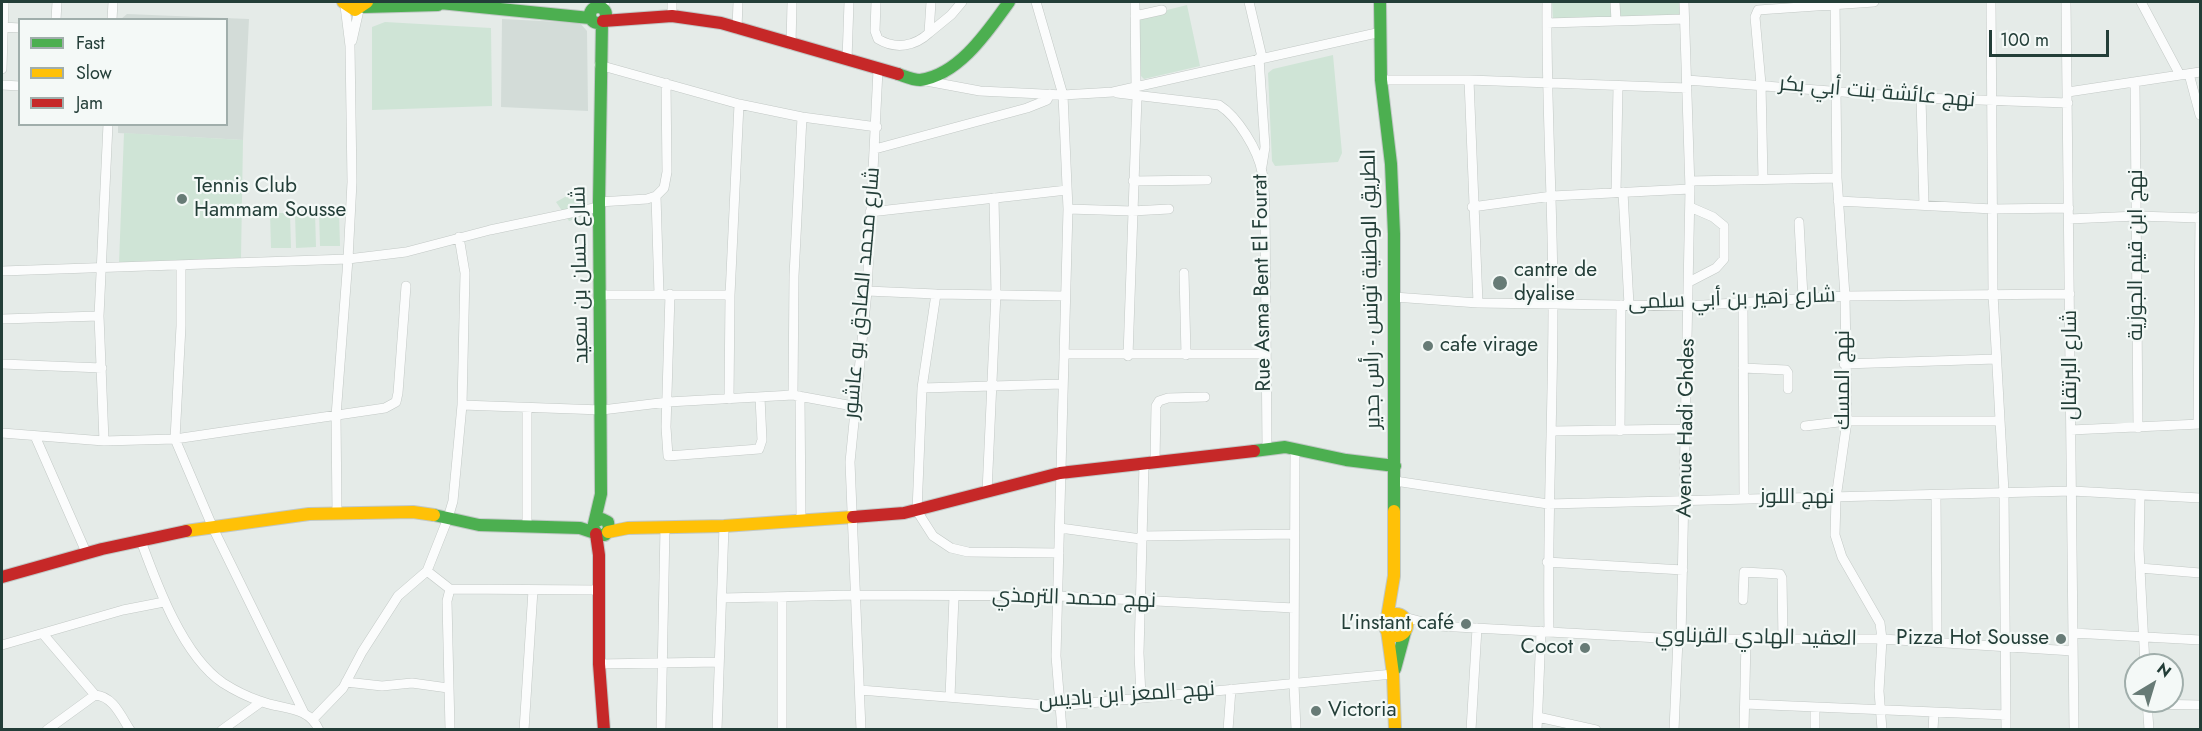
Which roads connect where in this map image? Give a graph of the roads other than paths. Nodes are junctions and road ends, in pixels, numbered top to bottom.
1 (4, 2) edge
2 (57, 2) edge
3 (113, 2) edge
4 (430, 2) edge
5 (672, 2) edge
6 (738, 2) edge
7 (792, 2) edge
8 (849, 2) edge
9 (876, 2) edge
10 (931, 2) edge
11 (962, 2) edge
12 (1009, 2) edge
13 (1036, 2) edge
14 (1135, 2) edge
15 (1250, 2) edge
16 (1380, 2) edge
17 (1547, 2) edge
18 (1616, 2) edge
19 (1684, 2) edge
20 (1874, 2) edge
21 (1991, 2) edge
22 (2066, 2) edge
23 (2140, 2) edge
24 (341, 3) edge
25 (448, 4) junction
26 (1835, 4) edge
27 (363, 6) edge
28 (1161, 10) dead end
29 (599, 14) edge
30 (672, 16) junction
31 (1135, 16) junction
32 (56, 18) edge
33 (112, 18) edge
34 (1684, 19) junction
35 (1616, 21) junction
36 (1547, 23) junction
37 (3, 27) edge
38 (18, 28) edge
39 (737, 29) junction
40 (1381, 32) junction
41 (930, 33) junction
42 (791, 45) junction
43 (350, 46) junction
44 (1260, 57) junction
45 (847, 60) junction
46 (599, 61) junction
47 (2, 69) edge
48 (878, 70) junction
49 (2200, 72) edge
50 (2185, 74) junction
51 (918, 80) junction
52 (1381, 80) junction
53 (1469, 80) junction
54 (666, 82) junction
55 (2135, 83) junction
56 (1687, 84) junction
57 (1761, 84) junction
58 (2, 85) edge
59 (1548, 85) junction
60 (18, 86) edge
61 (1136, 87) junction
62 (1618, 87) junction
63 (1834, 91) junction
64 (1113, 92) junction
65 (2068, 92) junction
66 (1050, 94) junction
67 (1063, 95) junction
68 (1137, 97) junction
69 (1921, 98) junction
70 (1994, 102) junction
71 (2068, 103) junction
72 (739, 104) junction
73 (2200, 115) edge
74 (802, 117) junction
75 (108, 126) edge
76 (877, 127) junction
77 (875, 149) junction
78 (1261, 168) junction
79 (1837, 178) junction
80 (1763, 179) junction
81 (1207, 180) dead end
82 (1133, 181) junction
83 (1690, 185) junction
84 (1067, 190) junction
85 (1620, 192) junction
86 (656, 196) junction
87 (1552, 196) junction
88 (994, 198) junction
89 (1838, 201) junction
90 (599, 204) junction
91 (1924, 205) junction
92 (1472, 207) junction
93 (1690, 207) junction
94 (2069, 208) junction
95 (1068, 209) junction
96 (1169, 209) dead end
97 (1993, 209) junction
98 (1132, 211) junction
99 (870, 212) junction
100 (2137, 216) junction
101 (2200, 218) edge
102 (2069, 219) junction
103 (1799, 222) dead end
104 (459, 237) junction
105 (348, 259) junction
106 (181, 266) junction
107 (102, 270) junction
108 (2, 271) edge
109 (1184, 273) dead end
110 (1689, 282) junction
111 (406, 286) dead end
112 (867, 291) junction
113 (996, 293) junction
114 (659, 294) junction
115 (670, 294) junction
116 (936, 294) junction
117 (1993, 294) junction
118 (2070, 294) junction
119 (600, 295) junction
120 (730, 295) junction
121 (1065, 296) junction
122 (1845, 296) junction
123 (1394, 297) junction
124 (1803, 297) junction
125 (1478, 303) junction
126 (1743, 303) junction
127 (1553, 304) junction
128 (1625, 305) junction
129 (1688, 306) junction
130 (99, 316) junction
131 (2, 319) edge
132 (1065, 354) junction
133 (1265, 354) junction
134 (1186, 355) junction
135 (1128, 356) junction
136 (1996, 359) junction
137 (2, 364) edge
138 (1844, 364) junction
139 (102, 368) junction
140 (1743, 368) junction
141 (1063, 384) junction
142 (922, 388) junction
143 (991, 388) junction
144 (1788, 389) dead end
145 (796, 396) junction
146 (760, 397) junction
147 (1204, 397) dead end
148 (729, 399) junction
149 (668, 402) junction
150 (462, 405) junction
151 (853, 406) junction
152 (527, 408) junction
153 (602, 410) junction
154 (336, 416) junction
155 (1846, 421) junction
156 (1999, 421) junction
157 (2199, 424) edge
158 (1804, 426) dead end
159 (2138, 428) junction
160 (1687, 429) junction
161 (2071, 430) junction
162 (1553, 431) junction
163 (1620, 431) junction
164 (2, 433) edge
165 (35, 436) junction
166 (175, 439) junction
167 (104, 441) junction
168 (1267, 449) junction
169 (1295, 449) junction
170 (1149, 463) junction
171 (1060, 473) junction
172 (1395, 473) junction
173 (2072, 491) junction
174 (987, 492) junction
175 (2004, 492) junction
176 (1936, 495) junction
177 (2140, 495) junction
178 (1744, 498) junction
179 (1836, 498) junction
180 (2200, 498) edge
181 (1686, 500) junction
182 (1548, 504) junction
183 (917, 511) junction
184 (337, 513) junction
185 (850, 517) junction
186 (448, 518) junction
187 (801, 520) junction
188 (527, 525) junction
189 (724, 526) junction
190 (601, 527) junction
191 (665, 527) junction
192 (213, 528) junction
193 (1060, 528) junction
194 (1294, 534) junction
195 (1141, 538) junction
196 (141, 541) junction
197 (86, 552) junction
198 (1059, 553) junction
199 (1547, 562) junction
200 (2140, 568) junction
201 (1683, 570) junction
202 (427, 571) junction
203 (2200, 573) edge
204 (2, 575) edge
205 (1395, 576) junction
206 (450, 589) junction
207 (533, 590) junction
208 (599, 590) junction
209 (855, 595) junction
210 (954, 596) junction
211 (1058, 596) junction
212 (723, 598) junction
213 (782, 598) junction
214 (1743, 600) dead end
215 (164, 602) junction
216 (1139, 602) junction
217 (1294, 608) junction
218 (1404, 617) junction
219 (1387, 624) junction
220 (1438, 626) junction
221 (1477, 628) junction
222 (1405, 631) junction
223 (1545, 631) junction
224 (2073, 633) junction
225 (44, 634) junction
226 (2143, 637) junction
227 (1680, 639) junction
228 (1882, 639) junction
229 (1746, 640) junction
230 (1783, 640) junction
231 (2200, 640) edge
232 (1937, 641) junction
233 (2, 645) edge
234 (2007, 645) junction
235 (2073, 651) junction
236 (2144, 653) edge
237 (664, 662) junction
238 (719, 662) junction
239 (599, 664) junction
240 (1393, 674) junction
241 (346, 682) junction
242 (1294, 684) junction
243 (448, 688) junction
244 (1231, 688) junction
245 (860, 690) junction
246 (95, 695) junction
247 (1141, 697) junction
248 (950, 698) junction
249 (261, 702) junction
250 (1744, 704) junction
251 (2184, 704) edge
252 (2200, 705) edge
253 (1058, 706) junction
254 (1815, 707) junction
255 (1881, 708) junction
256 (1934, 712) junction
257 (304, 713) junction
258 (2148, 713) edge
259 (2006, 715) junction
260 (1538, 717) junction
261 (314, 718) junction
262 (48, 729) edge
263 (130, 729) edge
264 (222, 729) edge
265 (319, 729) edge
266 (450, 729) edge
267 (524, 729) edge
268 (604, 729) edge
269 (662, 729) edge
270 (717, 729) edge
271 (782, 729) edge
272 (861, 729) edge
273 (1062, 729) edge
274 (1228, 729) edge
275 (1296, 729) edge
276 (1395, 729) edge
277 (1471, 729) edge
278 (1537, 729) edge
279 (1596, 729) edge
280 (1674, 729) edge
281 (1744, 729) edge
282 (1815, 729) edge
283 (1882, 729) edge
284 (1933, 729) edge
285 (2006, 729) edge
286 (2074, 729) edge
287 (2149, 729) edge

1 - 37 street
2 - 32 street
3 - 33 street
4 - 25 street
5 - 30 street
6 - 39 street
7 - 42 street
8 - 45 street
9 - 41 street
10 - 41 street
11 - 41 street
12 - 51 street
13 - 67 street
14 - 31 street
15 - 44 street
16 - 40 street, الطريق الوطنية تونس - رأس جدير
17 - 36 street
18 - 35 street
19 - 34 street, Avenue Hadi Ghdes
20 - 26 street
21 - 70 street
22 - 65 street, شارع البرتقال
23 - 50 street
24 - 27 street
24 - 43 street
25 - 27 street
25 - 29 street
26 - 57 street
26 - 63 street, نهج المسك
27 - 43 street
28 - 31 street
29 - 30 street
29 - 46 street, شارع حسان بن سعيد
30 - 39 street
31 - 61 street
34 - 35 street
34 - 56 street, Avenue Hadi Ghdes
35 - 36 street
36 - 59 street
37 - 38 street
37 - 47 street
39 - 42 street
40 - 44 street
40 - 52 street, الطريق الوطنية تونس - رأس جدير
42 - 45 street
43 - 105 street
44 - 61 street
44 - 78 street
45 - 48 street
46 - 54 street
46 - 90 street, شارع حسان بن سعيد
48 - 51 street
48 - 76 street, شارع محمد الصادق بو عاشور
49 - 50 street
50 - 55 street
50 - 73 street
51 - 66 street
52 - 53 street, نهج عائشة بنت أبي بكر
52 - 123 street, الطريق الوطنية تونس - رأس جدير
53 - 59 street, نهج عائشة بنت أبي بكر
53 - 92 street
54 - 72 street
54 - 86 street
55 - 65 street
55 - 100 street, نهج ابن قيم الجوزية
56 - 57 street, نهج عائشة بنت أبي بكر
56 - 62 street, نهج عائشة بنت أبي بكر
56 - 83 street, Avenue Hadi Ghdes
57 - 63 street, نهج عائشة بنت أبي بكر
57 - 80 street
58 - 60 street
59 - 62 street, نهج عائشة بنت أبي بكر
59 - 87 street
61 - 64 street
62 - 85 street
63 - 69 street, نهج عائشة بنت أبي بكر
63 - 79 street, نهج المسك
64 - 67 street
64 - 68 street, Rue Asma Bent El Fourat
65 - 71 street, شارع البرتقال
66 - 67 street
66 - 77 street
67 - 84 street
68 - 78 street, Rue Asma Bent El Fourat
68 - 82 street
69 - 70 street, نهج عائشة بنت أبي بكر
69 - 91 street
70 - 71 street, نهج عائشة بنت أبي بكر
70 - 97 street
71 - 94 street, شارع البرتقال
72 - 74 street
72 - 120 street
74 - 76 street
74 - 145 street
75 - 107 street
76 - 77 street, شارع محمد الصادق بو عاشور
77 - 99 street, شارع محمد الصادق بو عاشور
78 - 133 street, Rue Asma Bent El Fourat
79 - 80 street
79 - 89 street, نهج المسك
80 - 83 street
81 - 82 street
82 - 98 street
83 - 85 street
83 - 93 street, Avenue Hadi Ghdes
84 - 88 street
84 - 95 street
85 - 87 street
85 - 128 street
86 - 90 street
86 - 114 street
87 - 92 street
87 - 127 street
88 - 99 street
88 - 113 street
89 - 91 street
89 - 122 street, نهج المسك
90 - 104 street
90 - 119 street, شارع حسان بن سعيد
91 - 97 street
92 - 125 street
93 - 110 street, Avenue Hadi Ghdes
93 - 110 street
94 - 97 street
94 - 102 street, شارع البرتقال
95 - 98 street
95 - 121 street
96 - 98 street
97 - 117 street
98 - 135 street
99 - 112 street, شارع محمد الصادق بو عاشور
100 - 101 street
100 - 102 street
100 - 159 street, نهج ابن قيم الجوزية
101 - 157 street
102 - 118 street, شارع البرتقال
103 - 124 street
104 - 105 street
104 - 150 street
105 - 106 street
105 - 154 street
106 - 107 street
106 - 166 street
107 - 108 street
107 - 130 street
109 - 134 street
110 - 129 street, Avenue Hadi Ghdes
111 - 154 street
112 - 116 street
112 - 151 street, شارع محمد الصادق بو عاشور
113 - 116 street
113 - 121 street
113 - 143 street
114 - 115 street
114 - 119 street
115 - 120 street
115 - 149 street
116 - 142 street
117 - 118 street, شارع زهير بن أبي سلمى
117 - 122 street, شارع زهير بن أبي سلمى
117 - 136 street
118 - 161 street, شارع البرتقال
119 - 153 street, شارع حسان بن سعيد
120 - 148 street
121 - 132 street
122 - 124 street, شارع زهير بن أبي سلمى
122 - 138 street, نهج المسك
123 - 125 street, شارع زهير بن أبي سلمى
123 - 172 street, الطريق الوطنية تونس - رأس جدير
124 - 126 street, شارع زهير بن أبي سلمى
125 - 127 street, شارع زهير بن أبي سلمى
126 - 129 street, شارع زهير بن أبي سلمى
126 - 140 street
127 - 128 street, شارع زهير بن أبي سلمى
127 - 162 street
128 - 129 street, شارع زهير بن أبي سلمى
128 - 163 street
129 - 160 street, Avenue Hadi Ghdes
130 - 131 street
130 - 139 street
132 - 135 street
132 - 141 street
133 - 134 street
133 - 168 street, Rue Asma Bent El Fourat
134 - 135 street
136 - 138 street
136 - 156 street
137 - 139 street
138 - 155 street, نهج المسك
139 - 167 street
140 - 144 street
140 - 178 street
141 - 143 street
141 - 171 street
142 - 143 street
142 - 183 street
143 - 174 street
145 - 146 street
145 - 151 street
145 - 187 street
146 - 148 street
146 - 149 street
147 - 170 street
148 - 149 street
149 - 153 street
150 - 152 street
150 - 186 street
151 - 185 street, شارع محمد الصادق بو عاشور
152 - 153 street
152 - 188 street
153 - 190 street, شارع حسان بن سعيد
154 - 166 street
154 - 184 street
155 - 156 street
155 - 158 street
155 - 179 street, نهج المسك
156 - 175 street
157 - 159 street
159 - 161 street
160 - 163 street
160 - 181 street, Avenue Hadi Ghdes
161 - 173 street, شارع البرتقال
162 - 163 street
162 - 182 street
164 - 165 street
165 - 167 street
165 - 197 street
166 - 167 street
166 - 192 street
168 - 169 street
168 - 170 street
169 - 172 street
169 - 194 street
170 - 171 street
170 - 195 street
171 - 174 street
171 - 193 street
172 - 182 street, نهج اللوز
172 - 205 street, الطريق الوطنية تونس - رأس جدير
173 - 175 street, نهج اللوز
173 - 177 street, نهج اللوز
173 - 224 street, شارع البرتقال
174 - 183 street
175 - 176 street, نهج اللوز
175 - 234 street
176 - 179 street, نهج اللوز
176 - 232 street
177 - 180 street, نهج اللوز
177 - 200 street
178 - 179 street, نهج اللوز
178 - 181 street, نهج اللوز
179 - 228 street, نهج المسك
181 - 182 street, نهج اللوز
181 - 201 street, Avenue Hadi Ghdes
182 - 199 street
183 - 185 street
183 - 198 street
184 - 186 street
184 - 192 street
185 - 187 street
185 - 209 street, شارع محمد الصادق بو عاشور
186 - 188 street
186 - 202 street
187 - 189 street
188 - 190 street
189 - 191 street
189 - 212 street
190 - 191 street
190 - 208 street, شارع حسان بن سعيد
191 - 237 street
192 - 196 street
192 - 257 street
193 - 195 street
193 - 198 street
194 - 195 street
194 - 217 street
195 - 216 street
196 - 197 street
196 - 215 street
197 - 204 street
198 - 211 street
199 - 201 street
199 - 223 street
200 - 203 street
200 - 226 street
201 - 227 street, Avenue Hadi Ghdes
202 - 206 street
202 - 241 street
205 - 218 street, الطريق الوطنية تونس - رأس جدير
205 - 219 street, الطريق الوطنية تونس - رأس جدير
206 - 207 street
206 - 243 street
207 - 208 street
207 - 267 street
208 - 239 street, شارع حسان بن سعيد
209 - 210 street, نهج محمد الترمذي
209 - 213 street, نهج محمد الترمذي
209 - 245 street
210 - 211 street, نهج محمد الترمذي
210 - 248 street
211 - 216 street, نهج محمد الترمذي
211 - 253 street
212 - 213 street, نهج محمد الترمذي
212 - 238 street
213 - 271 street
214 - 230 street
215 - 225 street
215 - 249 street
216 - 217 street, نهج محمد الترمذي
216 - 247 street
217 - 242 street
218 - 219 street
218 - 220 street
218 - 222 street
219 - 222 street
219 - 240 street, الطريق الوطنية تونس - رأس جدير
220 - 221 street, العقيد الهادي القرناوي
220 - 222 street
221 - 223 street, العقيد الهادي القرناوي
221 - 277 street
222 - 240 street, الطريق الوطنية تونس - رأس جدير
223 - 227 street, العقيد الهادي القرناوي
223 - 260 street
224 - 226 street
224 - 235 street, شارع البرتقال
225 - 233 street
225 - 246 street
226 - 231 street
226 - 236 street
227 - 229 street, العقيد الهادي القرناوي
227 - 280 street, Avenue Hadi Ghdes
228 - 230 street, العقيد الهادي القرناوي
228 - 232 street, العقيد الهادي القرناوي
228 - 255 street
229 - 230 street, العقيد الهادي القرناوي
229 - 250 street
232 - 234 street, العقيد الهادي القرناوي
234 - 235 street, العقيد الهادي القرناوي
234 - 259 street
235 - 286 street, شارع البرتقال
237 - 238 street
237 - 239 street
237 - 269 street
238 - 270 street
239 - 268 street, شارع حسان بن سعيد
240 - 242 street, نهج المعز ابن باديس
240 - 276 street, الطريق الوطنية تونس - رأس جدير
241 - 243 street
241 - 261 street
242 - 244 street, نهج المعز ابن باديس
242 - 275 street
243 - 266 street
244 - 247 street, نهج المعز ابن باديس
244 - 274 street
245 - 248 street, نهج المعز ابن باديس
245 - 272 street
246 - 262 street
246 - 263 street
247 - 253 street, نهج المعز ابن باديس
248 - 253 street, نهج المعز ابن باديس
249 - 257 street
249 - 264 street
250 - 254 street
250 - 281 street
251 - 252 street
253 - 273 street
254 - 255 street
254 - 282 street
255 - 256 street
255 - 283 street
256 - 259 street
256 - 284 street
257 - 261 street
258 - 287 street
259 - 285 street
260 - 278 street
260 - 279 street
261 - 265 street

